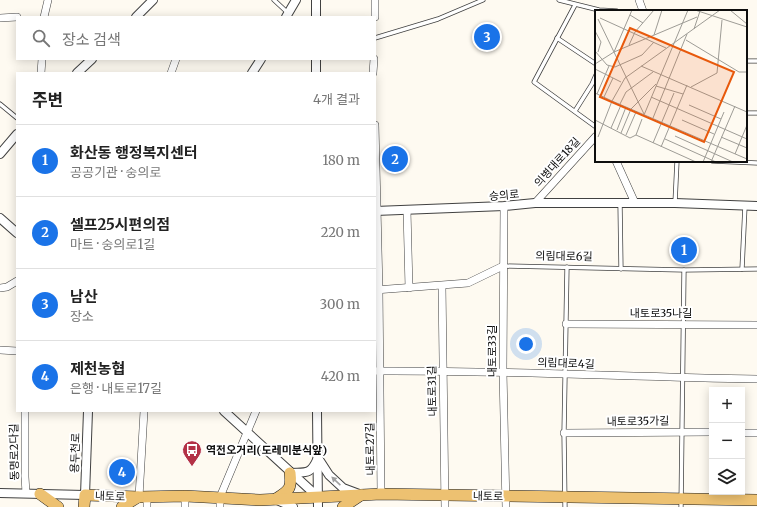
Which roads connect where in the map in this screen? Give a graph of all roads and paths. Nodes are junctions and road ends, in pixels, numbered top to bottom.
1 (48, 0) edge
2 (153, 0) edge
3 (274, 0) edge
4 (296, 0) edge
5 (316, 0) edge
6 (375, 0) edge
7 (483, 0) edge
8 (559, 0) edge
9 (639, 0) edge
10 (575, 5) junction
11 (599, 10) edge
12 (643, 10) edge
13 (287, 15) edge
14 (43, 16) edge
15 (137, 16) edge
16 (316, 16) edge
17 (375, 16) edge
18 (16, 17) edge
19 (0, 18) edge
20 (376, 38) edge
21 (557, 38) junction
22 (42, 60) edge
23 (91, 60) edge
24 (176, 60) edge
25 (260, 60) edge
26 (316, 60) edge
27 (374, 60) edge
28 (595, 63) edge
29 (41, 72) edge
30 (79, 72) edge
31 (171, 72) edge
32 (253, 72) edge
33 (316, 72) edge
34 (373, 72) edge
35 (595, 77) edge
36 (0, 104) edge
37 (575, 111) junction
38 (16, 117) edge
39 (595, 125) edge
40 (16, 135) edge
41 (595, 137) edge
42 (0, 154) edge
43 (616, 162) edge
44 (677, 162) edge
45 (734, 162) edge
46 (757, 163) edge
47 (535, 203) junction
48 (620, 203) junction
49 (635, 203) junction
50 (675, 203) junction
51 (744, 205) junction
52 (504, 206) junction
53 (757, 206) edge
54 (407, 210) junction
55 (376, 211) edge
56 (0, 218) edge
57 (16, 232) edge
58 (503, 266) junction
59 (567, 267) junction
60 (621, 269) junction
61 (742, 269) junction
62 (757, 269) edge
63 (684, 270) junction
64 (16, 282) edge
65 (442, 286) junction
66 (0, 288) edge
67 (410, 288) junction
68 (377, 290) edge
69 (566, 324) junction
70 (683, 324) junction
71 (757, 325) edge
72 (0, 350) edge
73 (16, 351) edge
74 (377, 371) edge
75 (443, 371) junction
76 (503, 372) junction
77 (565, 374) junction
78 (683, 378) junction
79 (757, 379) edge
80 (24, 412) edge
81 (88, 412) edge
82 (144, 412) edge
83 (225, 412) edge
84 (256, 412) edge
85 (317, 412) edge
86 (682, 432) junction
87 (709, 432) edge
88 (247, 433) junction
89 (564, 433) junction
90 (745, 433) edge
91 (757, 433) edge
92 (318, 458) junction
93 (290, 473) junction
94 (0, 493) edge
95 (26, 493) junction
96 (40, 494) junction
97 (381, 494) junction
98 (85, 495) junction
99 (361, 495) junction
100 (446, 495) junction
101 (275, 499) junction
102 (144, 500) edge
103 (757, 500) edge
104 (185, 502) edge
105 (220, 502) edge
106 (318, 502) edge
107 (506, 502) edge
108 (565, 502) edge
109 (260, 503) edge
110 (681, 503) edge
111 (58, 507) edge
112 (84, 507) edge
113 (122, 507) edge
114 (293, 507) edge
115 (343, 507) edge
116 (445, 507) edge

1 - 14 street
2 - 15 street
3 - 13 lane
4 - 13 street
5 - 16 street
6 - 17 street
7 - 20 lane
8 - 10 lane
9 - 12 street
10 - 11 lane
10 - 21 lane
18 - 19 street
21 - 28 lane
21 - 37 lane
22 - 29 street
23 - 30 street
24 - 31 street
25 - 32 street
26 - 33 street
27 - 34 street
35 - 37 lane
36 - 38 lane
37 - 39 lane
40 - 42 street
41 - 47 street, 의병대로18길
43 - 49 street
44 - 50 lane
45 - 46 lane
47 - 48 street, 숭의로
47 - 52 street, 숭의로
48 - 49 street, 숭의로
48 - 60 lane
49 - 50 street, 숭의로
50 - 51 street, 숭의로
51 - 53 street, 숭의로
51 - 61 lane
52 - 54 street, 숭의로
52 - 58 street, 내토로33길
54 - 55 street, 숭의로
54 - 67 street
55 - 68 street, 내토로27길
56 - 57 street
58 - 59 lane, 의림대로6길
58 - 65 street, 의림대로6길
58 - 76 street, 내토로33길
59 - 60 lane, 의림대로6길
59 - 69 lane
60 - 63 lane, 의림대로6길
61 - 62 lane, 의림대로6길
61 - 63 lane, 의림대로6길
63 - 70 lane
64 - 66 street
65 - 67 street, 의림대로6길
65 - 75 street, 내토로31길
67 - 68 street, 의림대로6길
68 - 74 street, 내토로27길
69 - 70 street, 내토로35나길
69 - 77 lane
70 - 71 street, 내토로35나길
70 - 78 lane
72 - 73 street
74 - 75 street, 의림대로4길
74 - 97 street, 내토로27길
75 - 76 street, 의림대로4길
75 - 100 street, 내토로31길
76 - 77 street, 의림대로4길
76 - 107 street, 내토로33길
77 - 78 street, 의림대로4길
77 - 89 lane
78 - 79 street, 의림대로4길
78 - 86 lane
80 - 95 street, 동명로2다길
81 - 98 street, 용두천로
82 - 102 street
83 - 88 street
84 - 88 street
85 - 92 street
86 - 87 street, 내토로35가길
86 - 89 street, 내토로35가길
86 - 110 lane
88 - 93 street
88 - 105 street
89 - 108 lane
90 - 91 street
92 - 93 street
99 -> 92 street
92 - 106 street
93 - 101 main road
93 - 106 street
94 - 95 street, 내토로
95 - 96 street, 내토로
96 - 98 street, 내토로
96 - 111 main road
97 - 99 main road, 내토로
97 - 100 main road, 내토로
98 - 102 main road, 내토로
98 - 112 main road
99 - 106 main road, 내토로
99 - 115 main road
100 - 107 main road, 내토로
100 - 116 street, 내토로31길
101 - 106 main road, 내토로
101 - 109 main road, 내토로
101 - 114 street
102 - 104 main road, 내토로
102 - 113 main road
103 - 110 main road, 내토로
104 - 105 main road, 내토로
105 - 109 main road, 내토로
107 - 108 main road, 내토로
108 - 110 main road, 내토로

